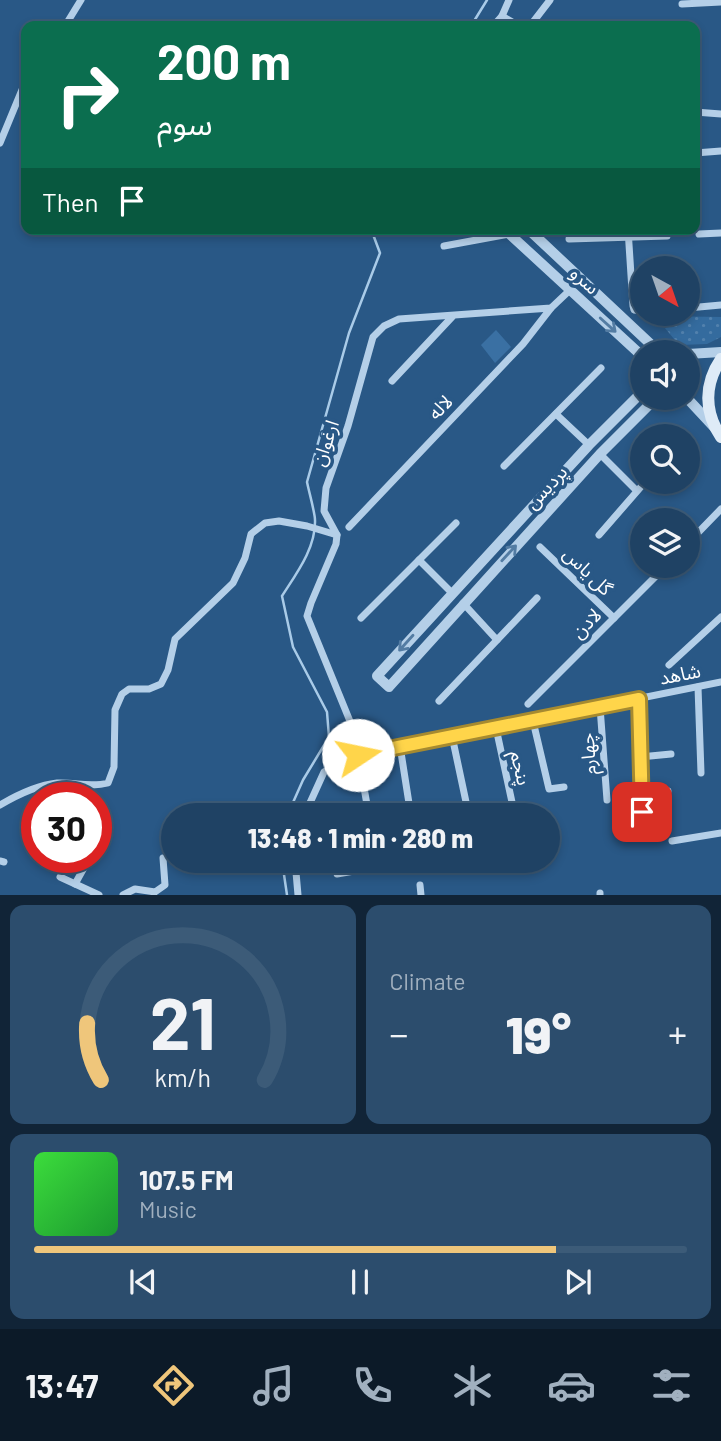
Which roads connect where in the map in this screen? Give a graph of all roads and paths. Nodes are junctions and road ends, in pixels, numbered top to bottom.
1 (80, 0) edge
2 (509, 0) edge
3 (550, 0) edge
4 (721, 2) edge
5 (682, 4) dead end
6 (502, 16) junction
7 (68, 21) edge
8 (498, 21) edge
9 (510, 21) edge
10 (534, 21) edge
11 (21, 92) edge
12 (700, 112) edge
13 (721, 114) edge
14 (0, 143) edge
15 (721, 151) edge
16 (700, 153) edge
17 (721, 233) edge
18 (700, 234) edge
19 (494, 235) edge
20 (510, 235) edge
21 (534, 235) edge
22 (608, 235) edge
23 (628, 235) edge
24 (654, 235) edge
25 (667, 236) dead end
26 (569, 239) dead end
27 (444, 246) dead end
28 (548, 249) junction
29 (631, 256) edge
30 (537, 260) junction
31 (570, 290) junction
32 (721, 305) edge
33 (700, 307) edge
34 (551, 308) junction
35 (452, 317) junction
36 (647, 340) edge
37 (630, 345) edge
38 (721, 352) edge
39 (700, 353) edge
40 (721, 359) edge
41 (601, 368) dead end
42 (392, 381) dead end
43 (630, 404) edge
44 (644, 410) edge
45 (699, 410) edge
46 (556, 414) junction
47 (718, 432) edge
48 (589, 445) junction
49 (600, 454) junction
50 (504, 466) dead end
51 (630, 484) edge
52 (633, 494) edge
53 (721, 509) edge
54 (456, 523) dead end
55 (349, 527) dead end
56 (700, 531) edge
57 (337, 535) junction
58 (599, 536) dead end
59 (540, 547) dead end
60 (419, 560) junction
61 (654, 578) edge
62 (452, 593) junction
63 (537, 598) dead end
64 (463, 603) junction
65 (721, 617) edge
66 (361, 618) dead end
67 (614, 618) junction
68 (497, 640) junction
69 (669, 665) dead end
70 (721, 682) edge
71 (698, 687) junction
72 (639, 699) junction
73 (439, 701) dead end
74 (528, 704) dead end
75 (600, 707) junction
76 (533, 721) junction
77 (496, 728) junction
78 (452, 736) junction
79 (400, 746) junction
80 (671, 754) dead end
81 (358, 755) junction
82 (640, 757) junction
83 (701, 773) dead end
84 (107, 782) edge
85 (564, 787) dead end
86 (668, 791) dead end
87 (641, 792) junction
88 (21, 794) edge
89 (607, 800) dead end
90 (310, 803) edge
91 (367, 803) edge
92 (409, 803) edge
93 (465, 803) edge
94 (512, 803) edge
95 (0, 805) edge
96 (629, 813) dead end
97 (721, 833) edge
98 (672, 841) dead end
99 (81, 873) edge
100 (164, 873) edge
101 (296, 873) edge
102 (343, 873) edge
103 (337, 874) dead end
104 (60, 877) dead end
105 (75, 884) junction
106 (420, 886) dead end
107 (99, 895) edge
108 (123, 895) edge
109 (298, 895) edge
110 (421, 895) edge

1 - 7 street
2 - 6 street
3 - 10 street
4 - 5 street
6 - 8 street
6 - 9 street
11 - 14 street
12 - 13 street
15 - 16 street
17 - 18 street
19 - 27 street
20 - 30 street, سرو
21 - 28 street, سرو
22 - 26 street
23 - 29 street
24 - 25 street
28 - 30 street
28 - 36 street, سرو
30 - 31 street, سرو
31 - 34 street
31 -> 37 street, سرو
32 - 33 street
34 - 35 street, ارغوان
34 - 55 street, لاله
35 - 42 street
35 - 57 street, ارغوان
38 - 39 street
40 - 47 main road
41 - 46 street
43 - 48 street, پردیس
44 - 49 street, پردیس
45 - 47 street
46 - 48 street
46 - 50 street
48 - 49 street
48 - 62 street, پردیس
49 - 51 street
64 -> 49 street, پردیس
52 - 58 street
53 - 56 street
54 - 60 street
57 - 81 street
57 - 84 street
59 - 67 street, گل یاس
60 - 62 street
60 - 66 street
61 - 67 street, لادن
62 - 64 street
62 -> 64 street, پردیس
63 - 68 street
64 - 68 street
65 - 69 street
67 - 74 street, لادن
68 - 73 street
70 - 71 street, شاهد
71 - 72 street, شاهد
71 - 83 street
72 - 75 street, شاهد
72 - 82 street
75 - 76 street, شاهد
75 - 89 street, چهارم
76 - 77 street, شاهد
76 - 85 street
77 - 78 street, شاهد
77 - 94 street, پنجم
78 - 79 street, شاهد
78 - 93 street
79 - 81 street, شاهد
79 - 92 street
80 - 82 street
81 - 90 street, شاهد
81 - 91 street
82 - 87 street
86 - 87 street
87 - 96 street
88 - 95 street
97 - 98 street
99 - 105 street
100 - 108 street
101 - 109 street
102 - 103 street
104 - 105 street
105 - 107 street
106 - 110 street

